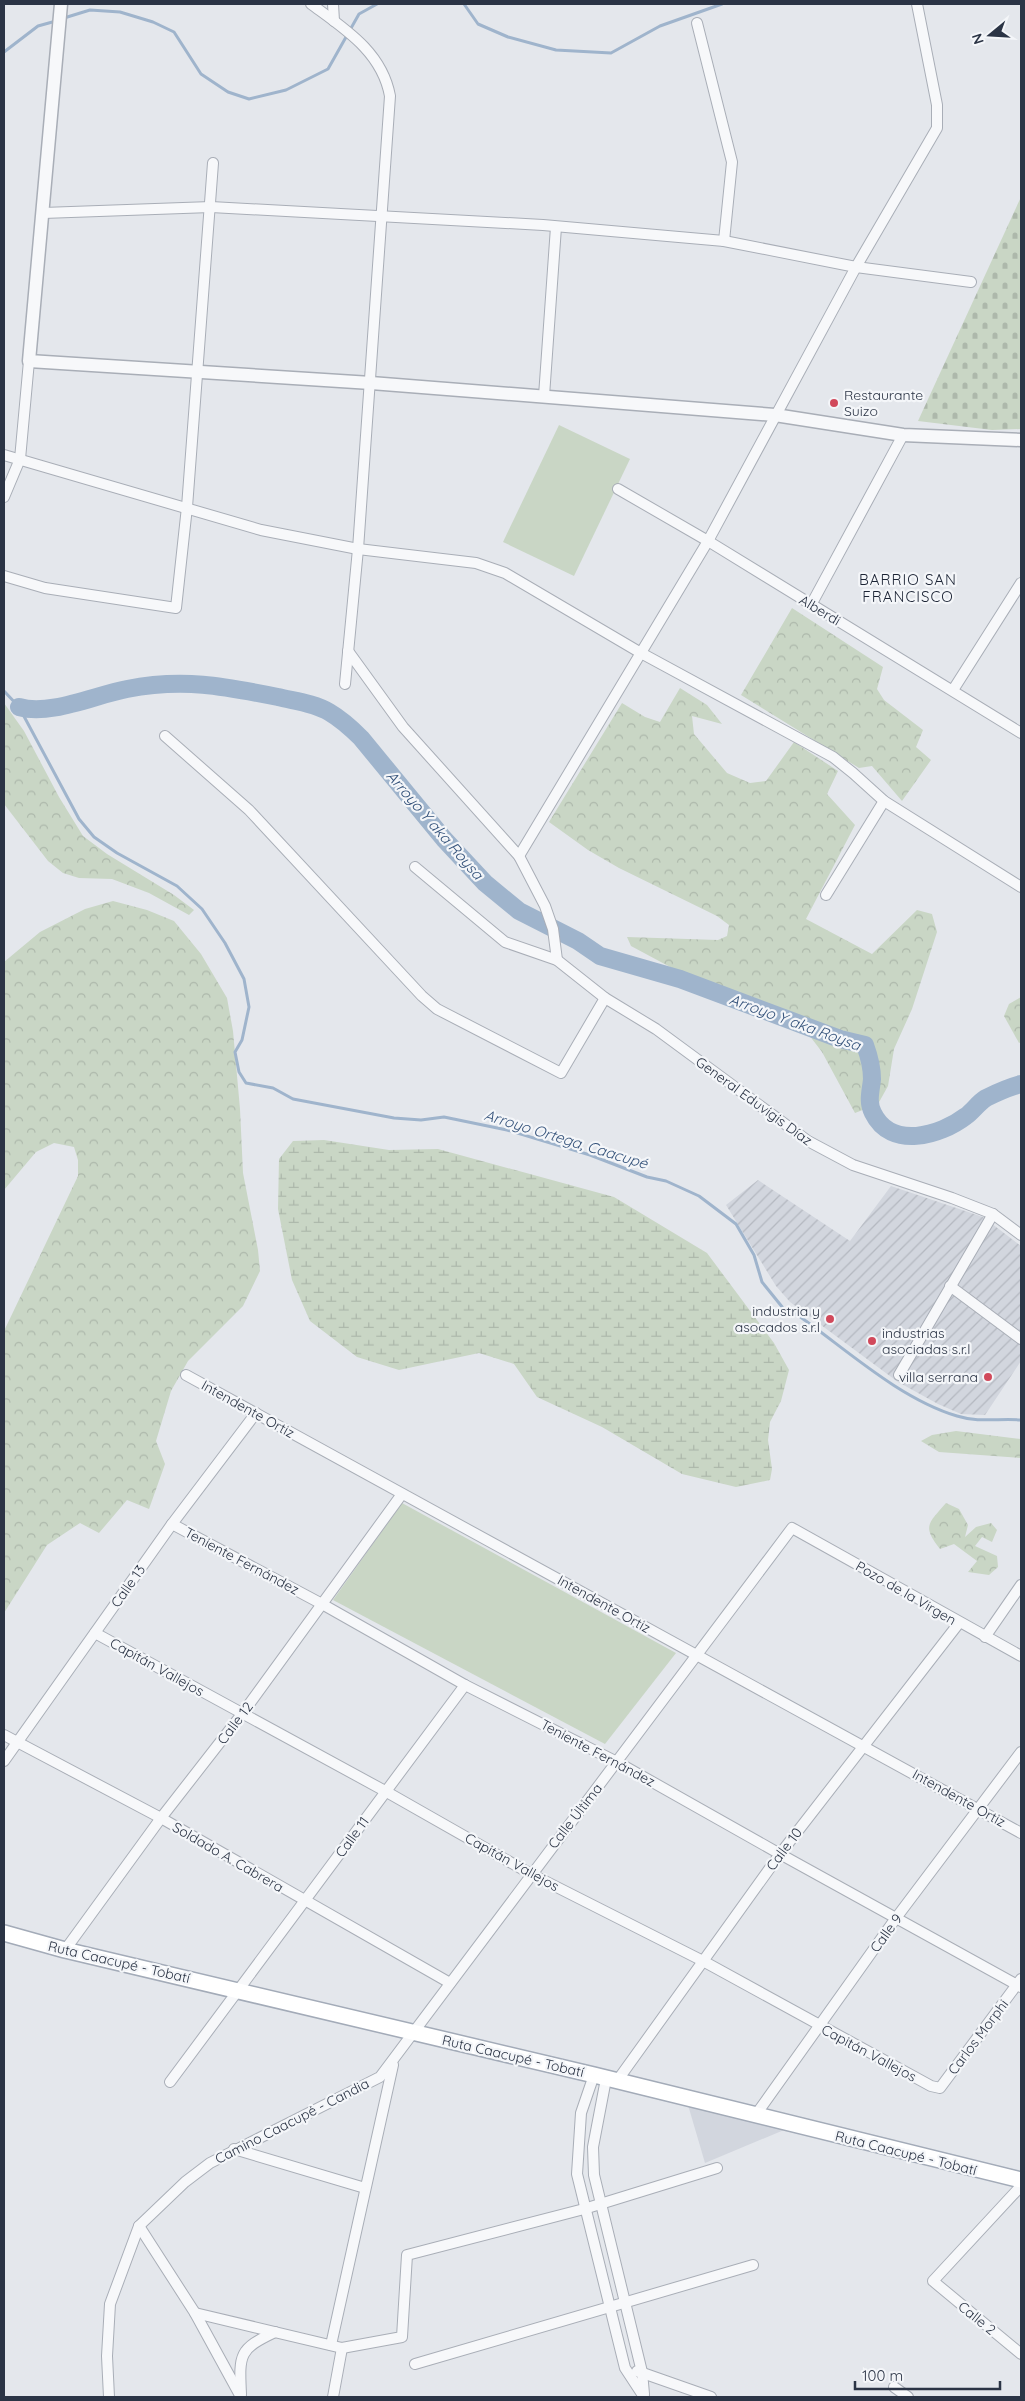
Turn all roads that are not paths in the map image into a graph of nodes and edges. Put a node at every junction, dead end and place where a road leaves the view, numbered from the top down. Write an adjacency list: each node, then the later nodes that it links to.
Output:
1 (311, 4): 6 (street)
2 (333, 4): 6 (street)
3 (917, 4): 13 (street)
4 (61, 7): 9 (street)
5 (697, 23): 12 (street)
6 (338, 24): 10 (street)
7 (212, 162): 8 (street)
8 (211, 207): 9 (street); 10 (street); 16 (street)
9 (43, 213): 15 (street)
10 (383, 215): 11 (street); 17 (street)
11 (556, 226): 12 (street); 18 (street)
12 (724, 241): 13 (street)
13 (856, 267): 14 (street); 19 (street)
14 (971, 282)
15 (29, 361): 16 (street); 23 (street)
16 (198, 372): 17 (street); 26 (street)
17 (371, 383): 18 (street); 28 (street)
18 (544, 396): 19 (street)
19 (775, 415): 20 (street); 27 (street)
20 (903, 435): 21 (street); 31 (street)
21 (1021, 440)
22 (4, 455): 23 (street)
23 (20, 459): 25 (street); 26 (street)
24 (618, 489): 27 (street, Alberdi)
25 (4, 497)
26 (187, 507): 28 (street); 29 (street)
27 (708, 541): 31 (street, Alberdi); 33 (street)
28 (358, 549): 32 (street); 33 (street)
29 (4, 576)
30 (1021, 584): 35 (street)
31 (811, 605): 35 (street, Alberdi)
32 (348, 651): 34 (street); 39 (street)
33 (641, 652): 38 (street); 39 (street)
34 (345, 684)
35 (954, 690): 36 (street, Alberdi)
36 (1021, 733)
37 (166, 736): 44 (street)
38 (884, 801): 41 (street); 42 (street)
39 (519, 856): 43 (street)
40 (416, 867): 43 (street, General Eduvigis Díaz)
41 (1021, 887)
42 (826, 894)
43 (557, 960): 44 (street, General Eduvigis Díaz)
44 (605, 998): 45 (street, General Eduvigis Díaz)
45 (993, 1214): 46 (street, General Eduvigis Díaz); 47 (street)
46 (1021, 1235)
47 (950, 1286): 48 (street); 50 (street)
48 (1021, 1339)
49 (186, 1375): 51 (street, Intendente Ortiz)
50 (899, 1375)
51 (256, 1413): 52 (street, Intendente Ortiz); 53 (street, Calle 13)
52 (402, 1494): 56 (street, Calle 12); 60 (street, Intendente Ortiz)
53 (172, 1524): 56 (street, Teniente Fernández); 58 (street, Calle 13)
54 (792, 1528): 57 (street, Pozo de la Virgen); 60 (street, Calle Última)
55 (1021, 1585): 59 (street)
56 (322, 1604): 62 (street, Teniente Fernández); 63 (street, Calle 12)
57 (958, 1623): 59 (street, Pozo de la Virgen); 66 (street, Calle 10)
58 (95, 1633): 63 (street, Capitán Vallejos); 65 (street, Calle 13)
59 (985, 1637): 61 (street, Pozo de la Virgen)
60 (698, 1654): 66 (street, Intendente Ortiz); 69 (street, Calle Última)
61 (1021, 1656)
62 (465, 1684): 69 (street, Teniente Fernández); 70 (street, Calle 11)
63 (242, 1714): 70 (street, Capitán Vallejos); 72 (street, Calle 12)
64 (4, 1735): 65 (street, Soldado A. Cabrera)
65 (17, 1742): 68 (street, Calle 13); 72 (street, Soldado A. Cabrera)
66 (863, 1746): 71 (street, Intendente Ortiz); 74 (street, Calle 10)
67 (1021, 1752): 71 (street, Calle 9)
68 (4, 1760)
69 (617, 1762): 74 (street, Teniente Fernández); 75 (street, Calle Última)
70 (385, 1791): 75 (street, Capitán Vallejos); 76 (street, Calle 11)
71 (978, 1809): 73 (street, Intendente Ortiz); 77 (street, Calle 9)
72 (161, 1818): 76 (street, Soldado A. Cabrera); 79 (street, Calle 12)
73 (1021, 1833)
74 (780, 1854): 77 (street, Teniente Fernández); 80 (street, Calle 10)
75 (531, 1874): 80 (street, Capitán Vallejos); 81 (street, Calle Última)
76 (306, 1901): 81 (street, Soldado A. Cabrera); 83 (street, Calle 11)
77 (896, 1918): 82 (street, Teniente Fernández); 84 (street, Calle 9)
78 (4, 1933): 79 (main road, Ruta Caacupé - Tobatí)
79 (65, 1950): 83 (main road, Ruta Caacupé - Tobatí)
80 (703, 1961): 84 (street, Capitán Vallejos); 87 (street, Calle 10)
81 (450, 1983): 85 (street, Calle Última)
82 (1020, 1984): 89 (street, Carlos Morphi)
83 (240, 1990): 85 (main road, Ruta Caacupé - Tobatí); 88 (street, Calle 11)
84 (819, 2026): 89 (street, Capitán Vallejos); 90 (street, Calle 9)
85 (413, 2033): 86 (street, Camino Caacupé - Candia); 87 (main road, Ruta Caacupé - Tobatí)
86 (394, 2059): 91 (street, Camino Caacupé - Candia); 95 (street)
87 (606, 2078): 90 (main road, Ruta Caacupé - Tobatí); 96 (street); 97 (street)
88 (170, 2082)
89 (931, 2086)
90 (756, 2116): 93 (main road, Ruta Caacupé - Tobatí)
91 (234, 2150): 95 (street); 98 (street, Camino Caacupé - Candia)
92 (717, 2168): 96 (street)
93 (1021, 2180)
94 (1021, 2186): 106 (street, Calle 2)
95 (365, 2188): 104 (street)
96 (600, 2205): 97 (street); 100 (street)
97 (584, 2209): 101 (street); 105 (street)
98 (139, 2226): 102 (street); 111 (street, Camino Caacupé - Candia)
99 (752, 2265): 100 (street)
100 (624, 2303): 101 (street); 109 (street)
101 (609, 2307): 107 (street); 108 (street)
102 (194, 2314): 103 (street); 112 (street)
103 (275, 2332): 104 (street); 112 (street)
104 (330, 2345): 105 (street)
105 (342, 2348): 113 (street)
106 (1021, 2354)
107 (415, 2364)
108 (626, 2368): 109 (street); 114 (street)
109 (642, 2372): 114 (street); 115 (street)
110 (894, 2387): 116 (street)
111 (109, 2397)
112 (241, 2397)
113 (333, 2397)
114 (645, 2397)
115 (711, 2397)
116 (908, 2397)

